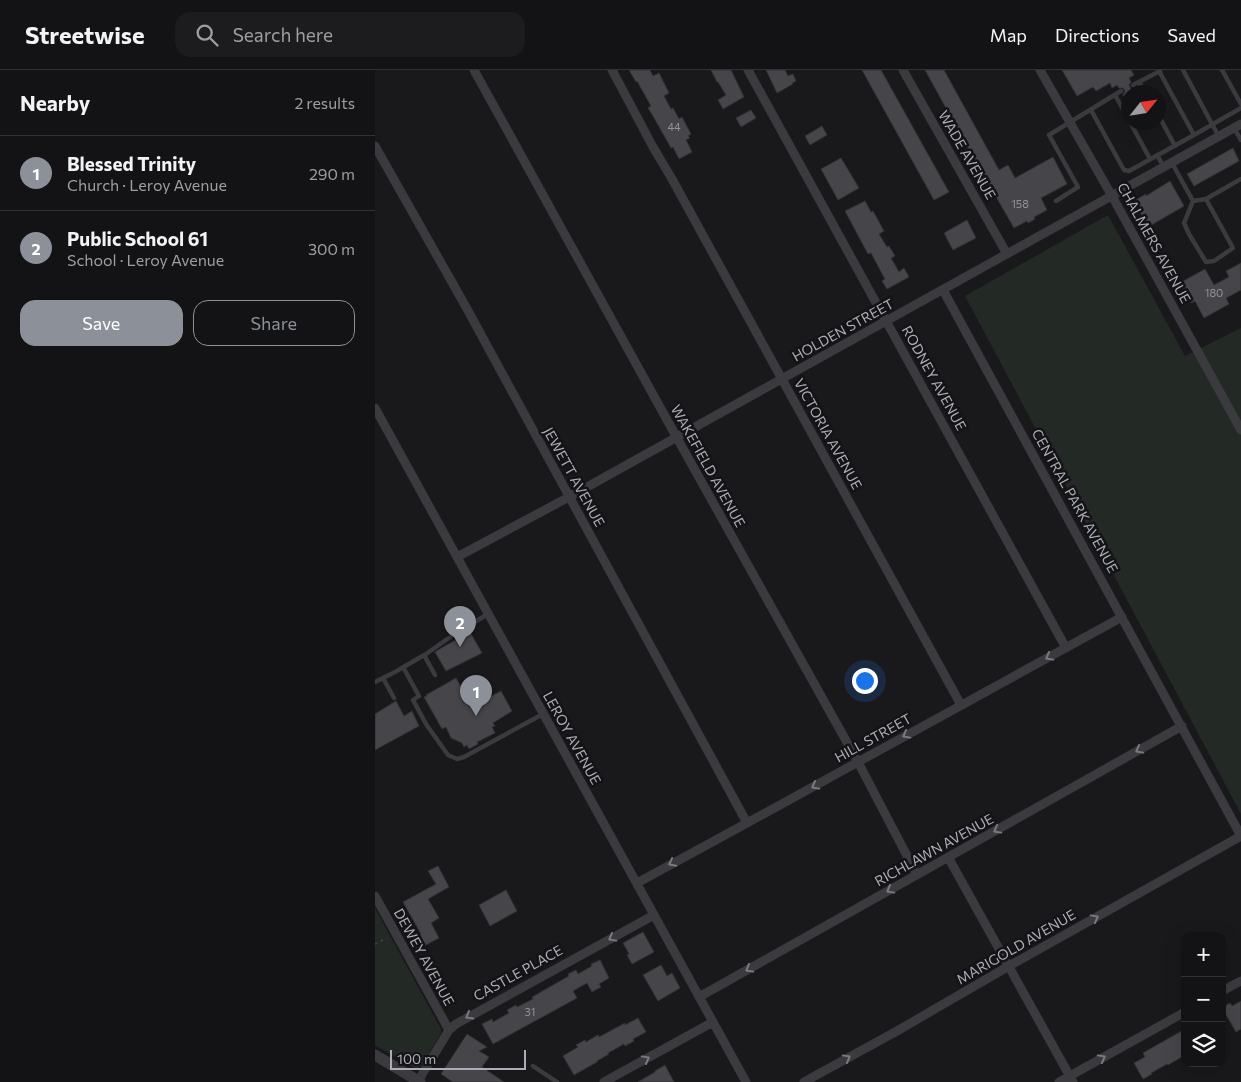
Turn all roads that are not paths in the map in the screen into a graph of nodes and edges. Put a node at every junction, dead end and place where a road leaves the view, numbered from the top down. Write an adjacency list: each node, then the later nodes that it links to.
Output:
1 (474, 70): 42 (street, WAKEFIELD AVENUE)
2 (612, 70): 39 (street, VICTORIA AVENUE)
3 (748, 70): 38 (street, RODNEY AVENUE)
4 (903, 70): 36 (street, WADE AVENUE)
5 (1040, 70): 18 (street, CHALMERS AVENUE)
6 (1183, 70): 19 (lane)
7 (1222, 70): 14 (lane)
8 (1160, 71): 9 (lane); 23 (lane)
9 (1139, 82): 10 (lane); 11 (lane)
10 (1133, 85)
11 (1141, 85)
12 (1121, 91): 13 (lane)
13 (1115, 95): 15 (lane); 17 (lane)
14 (1241, 104)
15 (1121, 106)
16 (1241, 108): 19 (lane)
17 (1091, 110): 18 (lane); 29 (lane)
18 (1070, 122): 32 (street, CHALMERS AVENUE); 34 (lane)
19 (1212, 124): 23 (lane); 24 (lane)
20 (1238, 126): 24 (street, HOLDEN STREET); 25 (lane)
21 (1166, 129): 27 (lane)
22 (1134, 130): 29 (lane)
23 (1194, 135): 27 (lane)
24 (1219, 136): 30 (street, HOLDEN STREET)
25 (1241, 140)
26 (375, 146): 43 (street, JEWETT AVENUE)
27 (1175, 146): 28 (lane)
28 (1157, 155): 29 (lane); 30 (lane)
29 (1150, 160)
30 (1168, 165): 32 (street, HOLDEN STREET); 35 (lane)
31 (1241, 179): 33 (lane)
32 (1113, 196): 36 (street, HOLDEN STREET); 41 (street, CHALMERS AVENUE)
33 (1206, 199): 35 (lane); 35 (lane)
34 (1056, 201)
35 (1193, 201)
36 (1007, 254): 37 (street, HOLDEN STREET)
37 (943, 290): 38 (street, HOLDEN STREET); 46 (street, CENTRAL PARK AVENUE)
38 (887, 321): 39 (street, HOLDEN STREET); 47 (street, RODNEY AVENUE)
39 (782, 379): 42 (street, HOLDEN STREET); 54 (street, VICTORIA AVENUE)
40 (375, 408): 44 (street, LEROY AVENUE)
41 (1241, 430)
42 (677, 438): 43 (street, HOLDEN STREET); 57 (street, WAKEFIELD AVENUE)
43 (569, 497): 44 (street, HOLDEN STREET); 58 (street, JEWETT AVENUE)
44 (457, 558): 45 (street, LEROY AVENUE)
45 (488, 614): 48 (lane); 55 (street, LEROY AVENUE)
46 (1122, 617): 47 (street, HILL STREET); 56 (street, CENTRAL PARK AVENUE)
47 (1066, 648): 54 (street, HILL STREET, one-way to 54)
48 (425, 655): 49 (lane); 50 (lane)
49 (403, 667): 51 (lane); 55 (lane)
50 (435, 675)
51 (383, 678): 52 (lane); 53 (lane)
52 (375, 682)
53 (394, 698)
54 (961, 705): 57 (street, HILL STREET, one-way to 57)
55 (543, 714): 62 (street, LEROY AVENUE)
56 (1182, 726): 59 (street, CENTRAL PARK AVENUE); 60 (street, RICHLAWN AVENUE, one-way to 60)
57 (858, 762): 58 (street, HILL STREET, one-way to 58); 61 (street, WAKEFIELD AVENUE)
58 (747, 823): 62 (street, HILL STREET, one-way to 62)
59 (1241, 836): 65 (street, MARIGOLD AVENUE, one-way to 59)
60 (948, 857): 61 (street, RICHLAWN AVENUE); 65 (street)
61 (917, 875): 68 (street, RICHLAWN AVENUE, one-way to 68)
62 (637, 883): 64 (street, LEROY AVENUE)
63 (375, 896): 71 (street, DEWEY AVENUE)
64 (654, 915): 68 (street, LEROY AVENUE); 71 (street, CASTLE PLACE, one-way to 71)
65 (1009, 966): 74 (street); 79 (street, MARIGOLD AVENUE, one-way to 65)
66 (1241, 981): 67 (street)
67 (1226, 989)
68 (699, 997): 70 (street, LEROY AVENUE)
69 (1181, 1014): 74 (street, one-way to 69)
70 (713, 1022): 77 (street, one-way to 70); 78 (street, LEROY AVENUE)
71 (449, 1030): 75 (street, CASTLE PLACE)
72 (375, 1055): 75 (street)
73 (533, 1066): 76 (lane)
74 (1071, 1079): 80 (street)
75 (419, 1081)
76 (557, 1082)
77 (604, 1082)
78 (746, 1082)
79 (804, 1082)
80 (1059, 1082)

